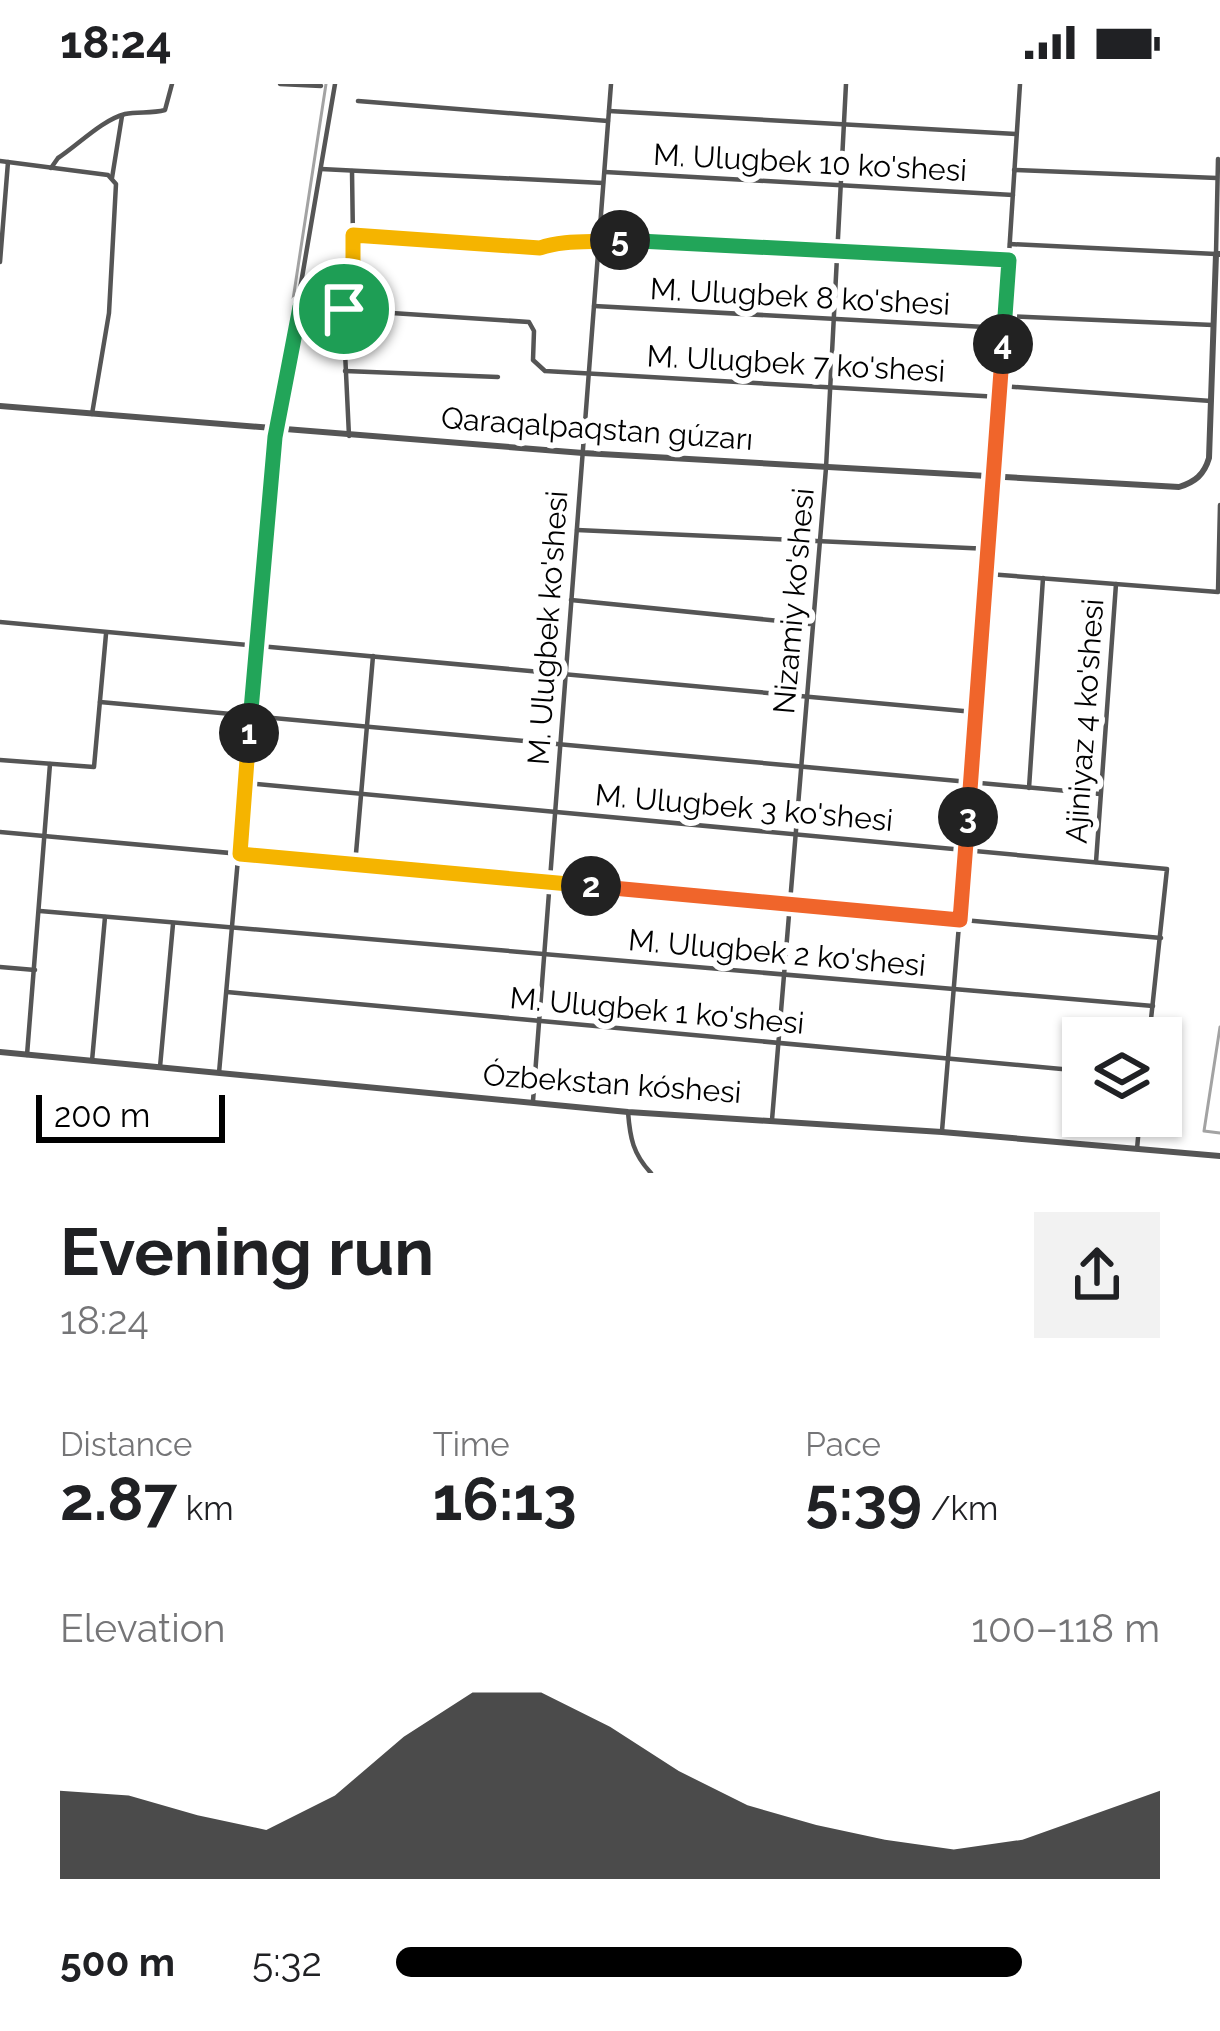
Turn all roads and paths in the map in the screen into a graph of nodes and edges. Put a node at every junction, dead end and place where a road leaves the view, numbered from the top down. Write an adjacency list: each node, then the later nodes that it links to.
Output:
1 (172, 84): 10 (street)
2 (280, 84): 7 (street)
3 (335, 84): 17 (street)
4 (610, 84): 9 (street, M. Ulugbek ko'shesi)
5 (846, 84): 12 (street, Nizamiy ko'shesi)
6 (1020, 84): 13 (street)
7 (321, 86)
8 (358, 101): 11 (street)
9 (608, 111): 11 (street, M. Ulugbek ko'shesi); 12 (street)
10 (122, 116): 16 (street); 21 (street)
11 (608, 121): 20 (street, M. Ulugbek ko'shesi)
12 (844, 125): 13 (street); 24 (street, Nizamiy ko'shesi)
13 (1017, 134): 19 (street)
14 (1217, 159): 22 (street)
15 (4, 162): 16 (street); 32 (street)
16 (51, 168): 21 (street)
17 (320, 169): 18 (street); 34 (street)
18 (352, 170): 23 (street); 26 (street)
19 (1014, 170): 22 (street); 25 (street)
20 (604, 172): 23 (street, M. Ulugbek ko'shesi); 24 (street, M. Ulugbek 10 ko'shesi)
21 (112, 178): 49 (street)
22 (1217, 178): 30 (street)
23 (603, 183): 27 (street, M. Ulugbek ko'shesi)
24 (840, 187): 25 (street, M. Ulugbek 10 ko'shesi); 29 (street, Nizamiy ko'shesi)
25 (1013, 195): 28 (street)
26 (353, 235): 27 (street); 36 (street)
27 (598, 244): 29 (street); 33 (street, M. Ulugbek ko'shesi)
28 (1010, 244): 30 (street); 31 (street)
29 (836, 250): 31 (street); 38 (street, Nizamiy ko'shesi)
30 (1218, 254): 39 (street)
31 (1009, 260): 37 (street)
32 (0, 262)
33 (594, 306): 38 (street, M. Ulugbek 8 ko'shesi); 42 (street, M. Ulugbek ko'shesi)
34 (300, 307): 35 (street); 50 (street)
35 (344, 309): 36 (street); 41 (street)
36 (353, 310): 42 (street, M. Ulugbek 7 ko'shesi)
37 (1005, 316): 39 (street); 40 (street)
38 (831, 321): 40 (street, M. Ulugbek 8 ko'shesi); 44 (street, Nizamiy ko'shesi)
39 (1214, 325): 47 (street)
40 (1004, 328): 45 (street)
41 (345, 371): 43 (street); 51 (street)
42 (589, 374): 44 (street, M. Ulugbek 7 ko'shesi); 52 (street, M. Ulugbek ko'shesi)
43 (498, 377)
44 (828, 386): 46 (street, M. Ulugbek 7 ko'shesi); 53 (street, Nizamiy ko'shesi)
45 (1001, 386): 46 (street); 47 (street)
46 (1000, 397): 54 (street)
47 (1211, 400): 54 (street, Qaraqalpaqstan gúzarı)
48 (0, 406): 49 (street, Qaraqalpaqstan gúzarı)
49 (92, 414): 50 (street, Qaraqalpaqstan gúzarı)
50 (276, 430): 51 (street, Qaraqalpaqstan gúzarı); 67 (street)
51 (349, 436): 52 (street, Qaraqalpaqstan gúzarı)
52 (583, 453): 53 (street, Qaraqalpaqstan gúzarı); 56 (street, M. Ulugbek ko'shesi)
53 (826, 468): 54 (street, Qaraqalpaqstan gúzarı); 57 (street, Nizamiy ko'shesi)
54 (994, 477): 58 (street)
55 (1220, 505): 62 (street)
56 (577, 530): 57 (street); 63 (street, M. Ulugbek ko'shesi)
57 (820, 541): 58 (street); 65 (street, Nizamiy ko'shesi)
58 (990, 549): 59 (street)
59 (988, 574): 60 (street); 72 (street)
60 (1043, 578): 61 (street); 81 (street)
61 (1116, 584): 62 (street); 83 (street, Ajiniyaz 4 ko'shesi)
62 (1218, 592)
63 (571, 600): 65 (street); 69 (street, M. Ulugbek ko'shesi)
64 (0, 622): 66 (street)
65 (813, 625): 70 (street, Nizamiy ko'shesi)
66 (106, 632): 67 (street); 71 (street)
67 (256, 646): 68 (street); 73 (street)
68 (373, 656): 69 (street); 74 (street)
69 (566, 674): 70 (street); 75 (street, M. Ulugbek ko'shesi)
70 (807, 696): 72 (street); 78 (street, Nizamiy ko'shesi)
71 (100, 702): 73 (street); 77 (street)
72 (977, 712): 80 (street)
73 (251, 716): 74 (street); 79 (street)
74 (367, 727): 75 (street); 82 (street)
75 (560, 745): 78 (street); 84 (street, M. Ulugbek ko'shesi)
76 (0, 760): 77 (street)
77 (50, 764): 87 (street)
78 (801, 767): 80 (street); 86 (street, Nizamiy ko'shesi)
79 (246, 783): 82 (street, M. Ulugbek 3 ko'shesi); 89 (street)
80 (971, 783): 81 (street); 88 (street)
81 (1029, 788): 83 (street)
82 (361, 794): 84 (street, M. Ulugbek 3 ko'shesi); 91 (street)
83 (1100, 794): 90 (street, Ajiniyaz 4 ko'shesi)
84 (555, 812): 86 (street, M. Ulugbek 3 ko'shesi); 92 (street, M. Ulugbek ko'shesi)
85 (0, 832): 87 (street)
86 (796, 834): 88 (street, M. Ulugbek 3 ko'shesi); 93 (street, Nizamiy ko'shesi)
87 (45, 836): 89 (street); 94 (street)
88 (965, 850): 90 (street, M. Ulugbek 3 ko'shesi); 96 (street)
89 (240, 854): 91 (street); 98 (street)
90 (1096, 862): 99 (street, M. Ulugbek 3 ko'shesi)
91 (355, 865): 92 (street)
92 (550, 883): 93 (street); 100 (street, M. Ulugbek ko'shesi)
93 (790, 904): 96 (street); 103 (street, Nizamiy ko'shesi)
94 (40, 911): 95 (street, M. Ulugbek 2 ko'shesi); 102 (street)
95 (105, 917): 97 (street, M. Ulugbek 2 ko'shesi); 113 (street)
96 (960, 920): 99 (street); 104 (street)
97 (173, 923): 98 (street, M. Ulugbek 2 ko'shesi); 114 (street)
98 (233, 928): 100 (street, M. Ulugbek 2 ko'shesi); 105 (street)
99 (1161, 938): 106 (street)
100 (544, 955): 103 (street, M. Ulugbek 2 ko'shesi); 108 (street, M. Ulugbek ko'shesi)
101 (0, 968): 102 (street)
102 (34, 970): 111 (street)
103 (784, 975): 104 (street, M. Ulugbek 2 ko'shesi); 109 (street, Nizamiy ko'shesi)
104 (954, 989): 106 (street, M. Ulugbek 2 ko'shesi); 112 (street)
105 (226, 992): 108 (street, M. Ulugbek 1 ko'shesi); 116 (street)
106 (1153, 1006): 107 (street)
107 (1152, 1017)
108 (539, 1021): 109 (street, M. Ulugbek 1 ko'shesi); 117 (street, M. Ulugbek ko'shesi)
109 (778, 1043): 112 (street, M. Ulugbek 1 ko'shesi); 119 (street, Nizamiy ko'shesi)
110 (0, 1052): 111 (street, Ózbekstan kóshesi)
111 (27, 1054): 113 (street, Ózbekstan kóshesi)
112 (948, 1059): 115 (street, M. Ulugbek 1 ko'shesi); 120 (street)
113 (92, 1061): 114 (street, Ózbekstan kóshesi)
114 (160, 1067): 116 (street, Ózbekstan kóshesi)
115 (1062, 1069)
116 (219, 1073): 117 (street, Ózbekstan kóshesi)
117 (533, 1103): 118 (street, Ózbekstan kóshesi)
118 (628, 1112): 119 (street, Ózbekstan kóshesi); 124 (street)
119 (772, 1120): 120 (street, Ózbekstan kóshesi)
120 (942, 1132): 122 (street, Ózbekstan kóshesi)
121 (1137, 1137): 122 (street)
122 (1136, 1149): 123 (street, Ózbekstan kóshesi)
123 (1220, 1156)
124 (652, 1173)

